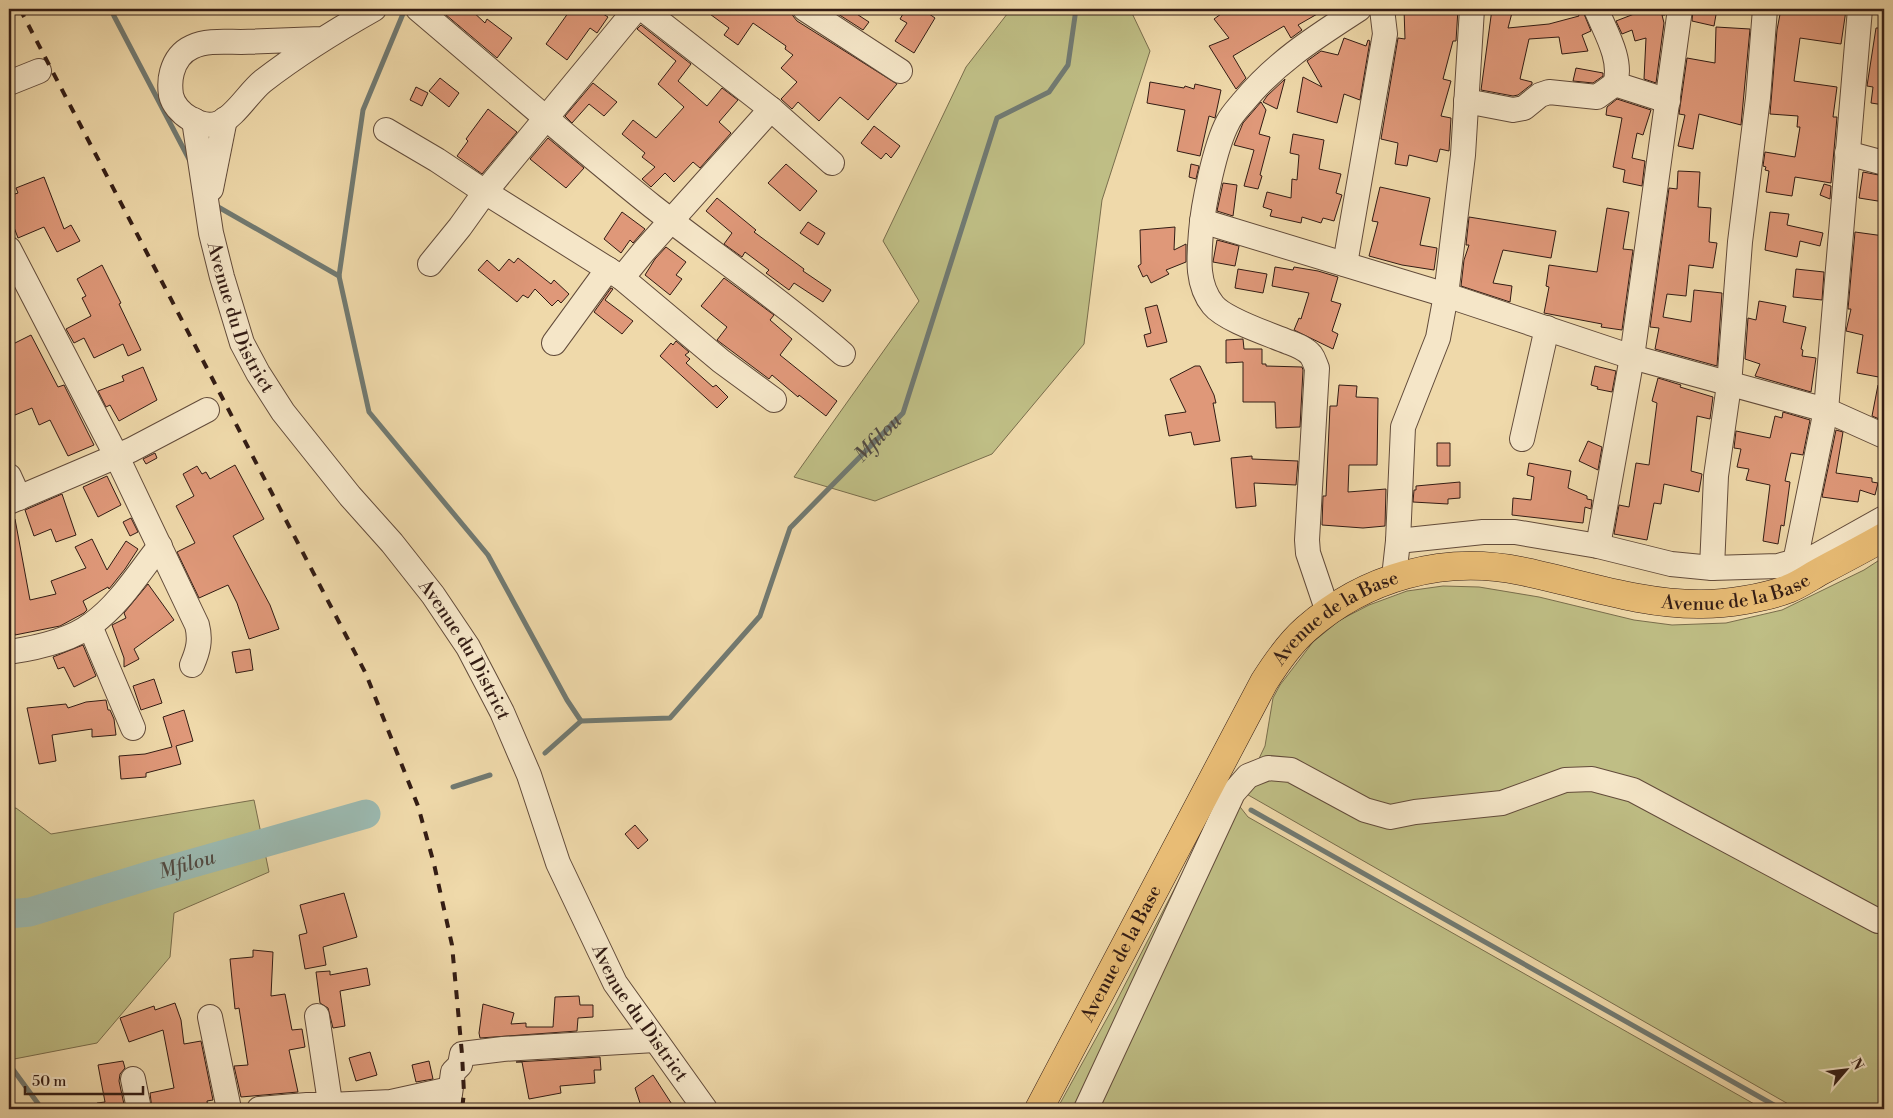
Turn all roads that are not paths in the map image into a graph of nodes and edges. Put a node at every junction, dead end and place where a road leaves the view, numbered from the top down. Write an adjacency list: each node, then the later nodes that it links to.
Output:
1 (374, 9): 13 (street)
2 (418, 9): 21 (street)
3 (636, 9): 21 (street)
4 (643, 9): 20 (street)
5 (806, 9): 15 (street)
6 (1359, 9): 31 (street)
7 (1382, 9): 34 (street)
8 (1472, 9): 18 (street)
9 (1596, 9): 17 (street)
10 (1680, 9): 19 (street)
11 (1765, 9): 41 (street)
12 (1860, 9): 25 (street)
13 (321, 39): 22 (street); 23 (street)
14 (38, 71): 16 (street)
15 (900, 71)
16 (9, 83)
17 (1615, 84): 18 (street); 19 (street)
18 (1466, 101): 36 (street)
19 (1668, 101): 40 (street)
20 (772, 109): 26 (street); 30 (street)
21 (546, 119): 28 (street); 30 (street)
22 (194, 120): 23 (street); 29 (street, Avenue du District)
23 (225, 120): 29 (street, Avenue du District)
24 (386, 130): 28 (street)
25 (1847, 154): 27 (street); 44 (street)
26 (832, 163)
27 (1884, 163)
28 (485, 192): 33 (street); 35 (street)
29 (208, 206): 65 (street, Avenue du District)
30 (672, 221): 35 (street); 39 (street)
31 (1202, 221): 34 (street); 57 (street)
32 (9, 249): 47 (street)
33 (430, 264)
34 (1345, 264): 36 (street)
35 (615, 274): 38 (street); 42 (street)
36 (1446, 295): 37 (street); 51 (street)
37 (1547, 328): 40 (street); 46 (street)
38 (554, 343)
39 (843, 354)
40 (1632, 357): 41 (street); 53 (street)
41 (1729, 384): 44 (street); 55 (street)
42 (774, 400)
43 (207, 410): 47 (street)
44 (1826, 410): 45 (street); 54 (street)
45 (1884, 436)
46 (1522, 439)
47 (117, 457): 49 (street); 52 (street)
48 (9, 476): 49 (street)
49 (14, 500)
50 (1884, 531): 54 (street); 56 (main road, Avenue de la Base)
51 (1398, 541): 53 (street); 56 (street)
52 (160, 546): 58 (street); 60 (street)
53 (1598, 546): 55 (street)
54 (1795, 562): 55 (street)
55 (1712, 568)
56 (1394, 577): 57 (main road, Avenue de la Base)
57 (1328, 612): 73 (main road, Avenue de la Base)
58 (90, 626): 59 (street); 61 (street)
59 (9, 652)
60 (192, 665)
61 (133, 728)
62 (1884, 921): 74 (street)
63 (318, 1016): 68 (street)
64 (210, 1017): 70 (street)
65 (655, 1040): 67 (street); 72 (street, Avenue du District)
66 (132, 1079): 69 (street)
67 (449, 1099): 68 (street)
68 (331, 1107): 71 (street)
69 (139, 1109)
70 (229, 1109)
71 (259, 1109)
72 (706, 1109)
73 (1039, 1109)
74 (1086, 1109)

